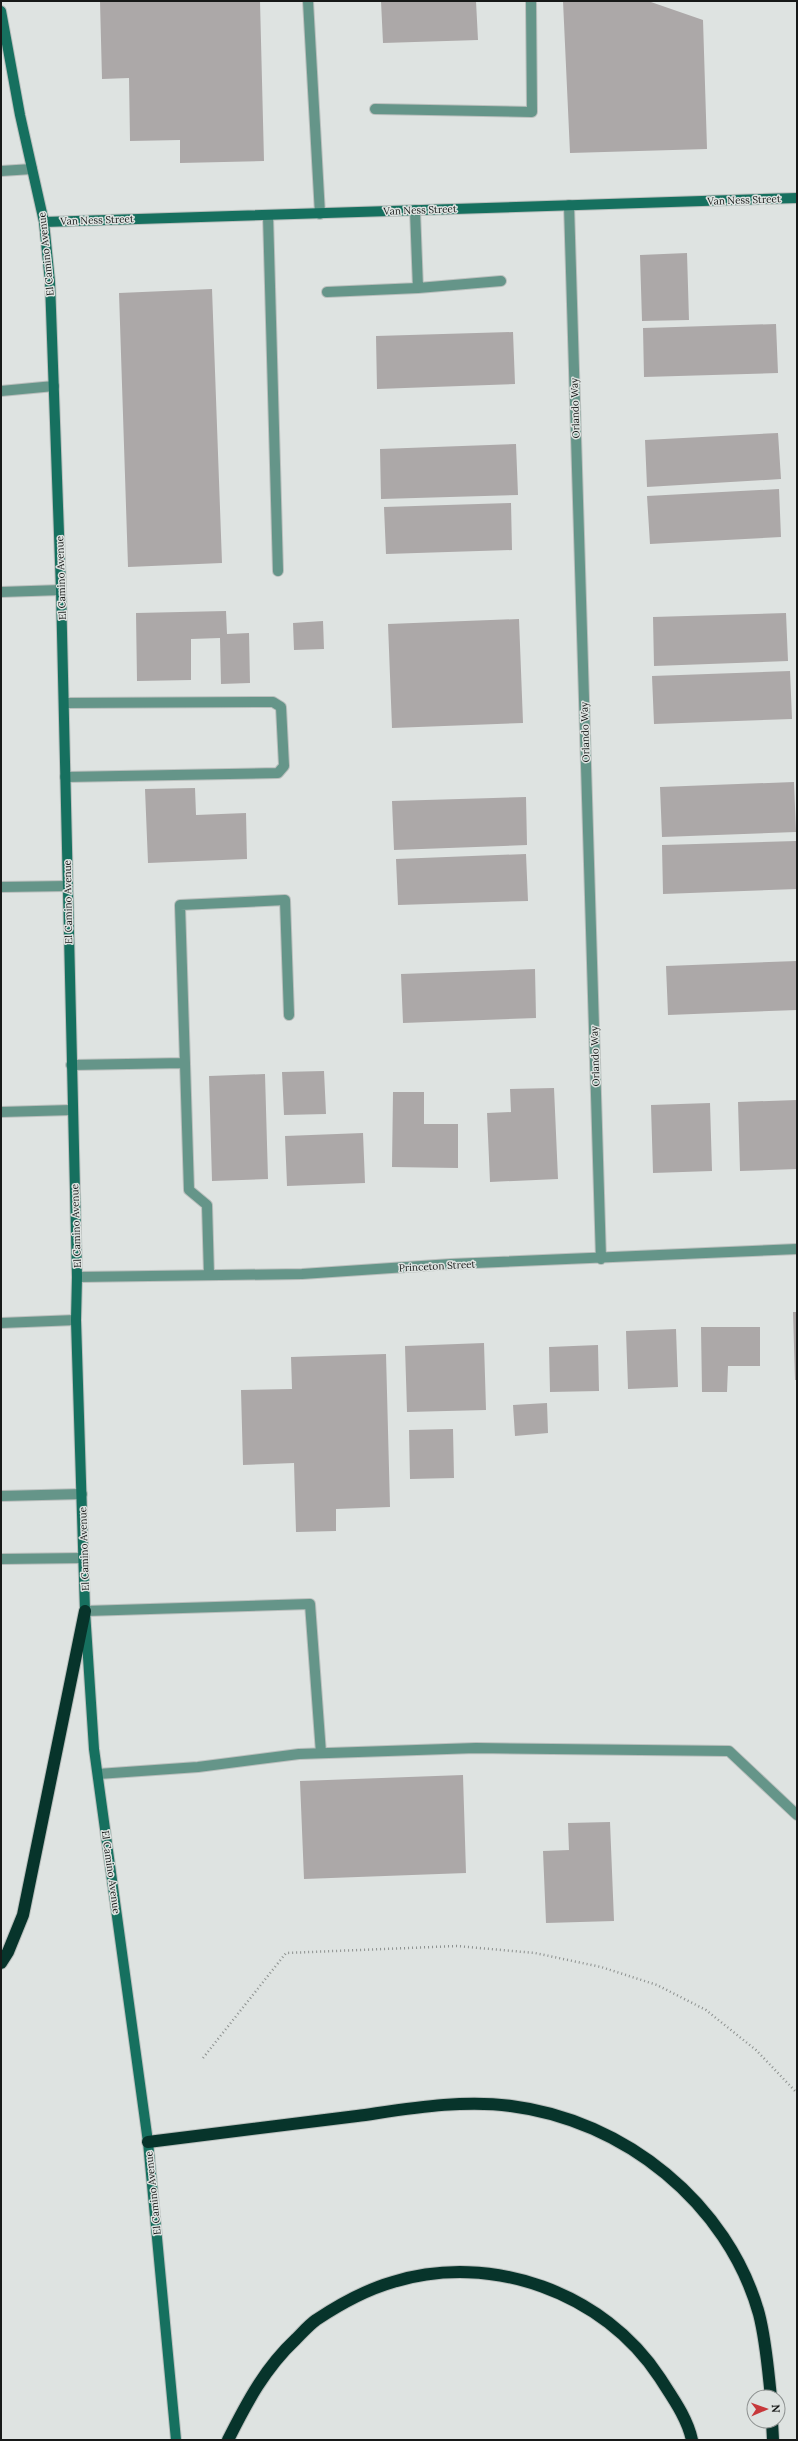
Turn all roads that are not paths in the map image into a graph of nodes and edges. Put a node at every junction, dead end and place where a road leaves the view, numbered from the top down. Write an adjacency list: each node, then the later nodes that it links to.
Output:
1 (308, 1): 10 (street)
2 (531, 1): 4 (street)
3 (1, 11): 5 (main road, El Camino Avenue)
4 (375, 109)
5 (32, 169): 6 (street); 12 (main road, El Camino Avenue)
6 (1, 171)
7 (797, 198): 8 (main road, Van Ness Street)
8 (569, 205): 9 (main road, Van Ness Street); 31 (street, Orlando Way)
9 (415, 210): 10 (main road, Van Ness Street); 14 (street)
10 (320, 214): 11 (main road, Van Ness Street)
11 (268, 215): 12 (main road, Van Ness Street); 18 (street)
12 (44, 222): 16 (main road, El Camino Avenue)
13 (501, 281): 14 (street)
14 (418, 288): 15 (street)
15 (327, 292)
16 (54, 386): 17 (street); 19 (main road, El Camino Avenue)
17 (1, 391)
18 (278, 570)
19 (61, 590): 20 (street); 21 (main road, El Camino Avenue)
20 (1, 592)
21 (64, 703): 22 (main road, El Camino Avenue); 22 (street)
22 (65, 777): 23 (main road, El Camino Avenue)
23 (68, 886): 24 (street); 27 (main road, El Camino Avenue)
24 (1, 887)
25 (289, 1014): 26 (street)
26 (184, 1062): 27 (street); 32 (street)
27 (71, 1065): 28 (main road, El Camino Avenue)
28 (72, 1110): 29 (street); 33 (main road, El Camino Avenue)
29 (1, 1112)
30 (797, 1249): 31 (street, Princeton Street)
31 (601, 1259): 32 (street, Princeton Street)
32 (209, 1275): 33 (street, Princeton Street)
33 (77, 1277): 34 (main road, El Camino Avenue)
34 (76, 1320): 35 (street); 36 (main road, El Camino Avenue)
35 (1, 1323)
36 (82, 1494): 37 (street); 38 (main road, El Camino Avenue)
37 (1, 1496)
38 (84, 1558): 39 (street); 40 (main road, El Camino Avenue)
39 (1, 1559)
40 (85, 1611): 41 (street); 42 (main road, El Camino Avenue); 44 (highway)
41 (321, 1753): 42 (street); 43 (street)
42 (98, 1774): 45 (main road, El Camino Avenue)
43 (797, 1815)
44 (1, 1963)
45 (148, 2142): 46 (highway); 48 (main road, El Camino Avenue)
46 (770, 2389)
47 (772, 2429): 51 (highway)
48 (176, 2440)
49 (228, 2440): 50 (highway)
50 (692, 2440)
51 (773, 2440)

